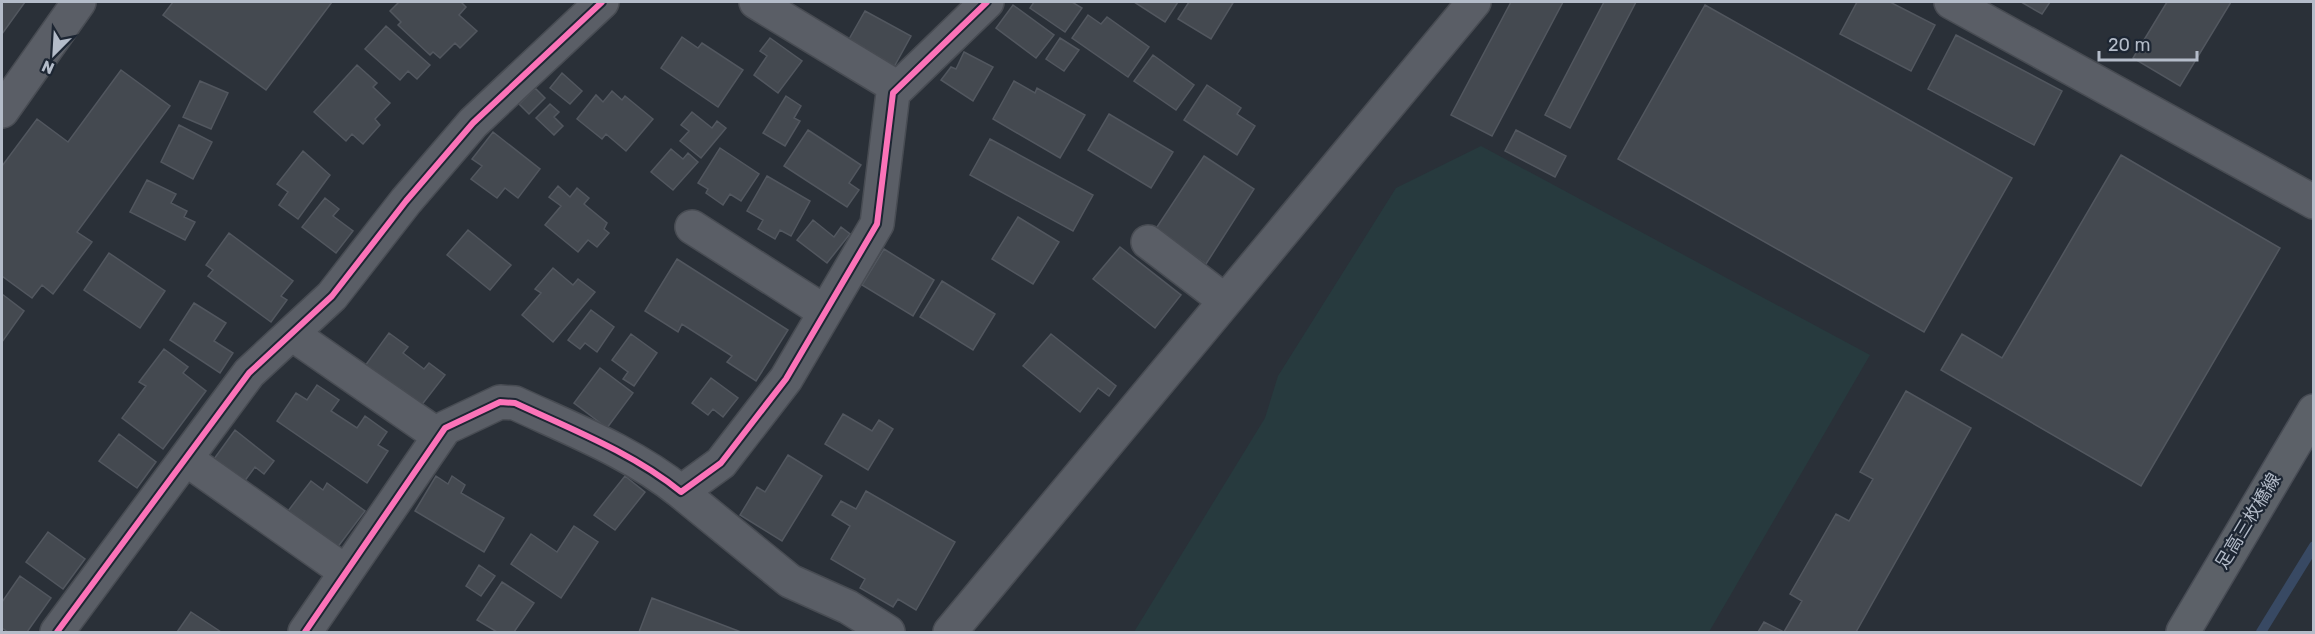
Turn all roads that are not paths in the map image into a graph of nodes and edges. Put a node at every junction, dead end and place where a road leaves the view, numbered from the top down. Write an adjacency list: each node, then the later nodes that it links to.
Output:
1 (79, 2): 8 (street)
2 (602, 2): 14 (street)
3 (756, 2): 7 (street)
4 (987, 2): 7 (street)
5 (1474, 2): 12 (street)
6 (1951, 2): 9 (street)
7 (898, 88): 13 (street)
8 (2, 111)
9 (2313, 202)
10 (692, 227): 13 (street)
11 (1148, 242): 12 (street)
12 (1224, 300): 23 (street)
13 (825, 312): 18 (street)
14 (291, 334): 16 (street); 17 (street)
15 (2313, 411): 24 (main road, 足高三枚橋線)
16 (439, 436): 18 (street); 19 (street)
17 (186, 459): 19 (street); 20 (street)
18 (681, 492): 22 (street)
19 (346, 572): 21 (street)
20 (57, 633)
21 (304, 633)
22 (888, 633)
23 (950, 633)
24 (2183, 633)

